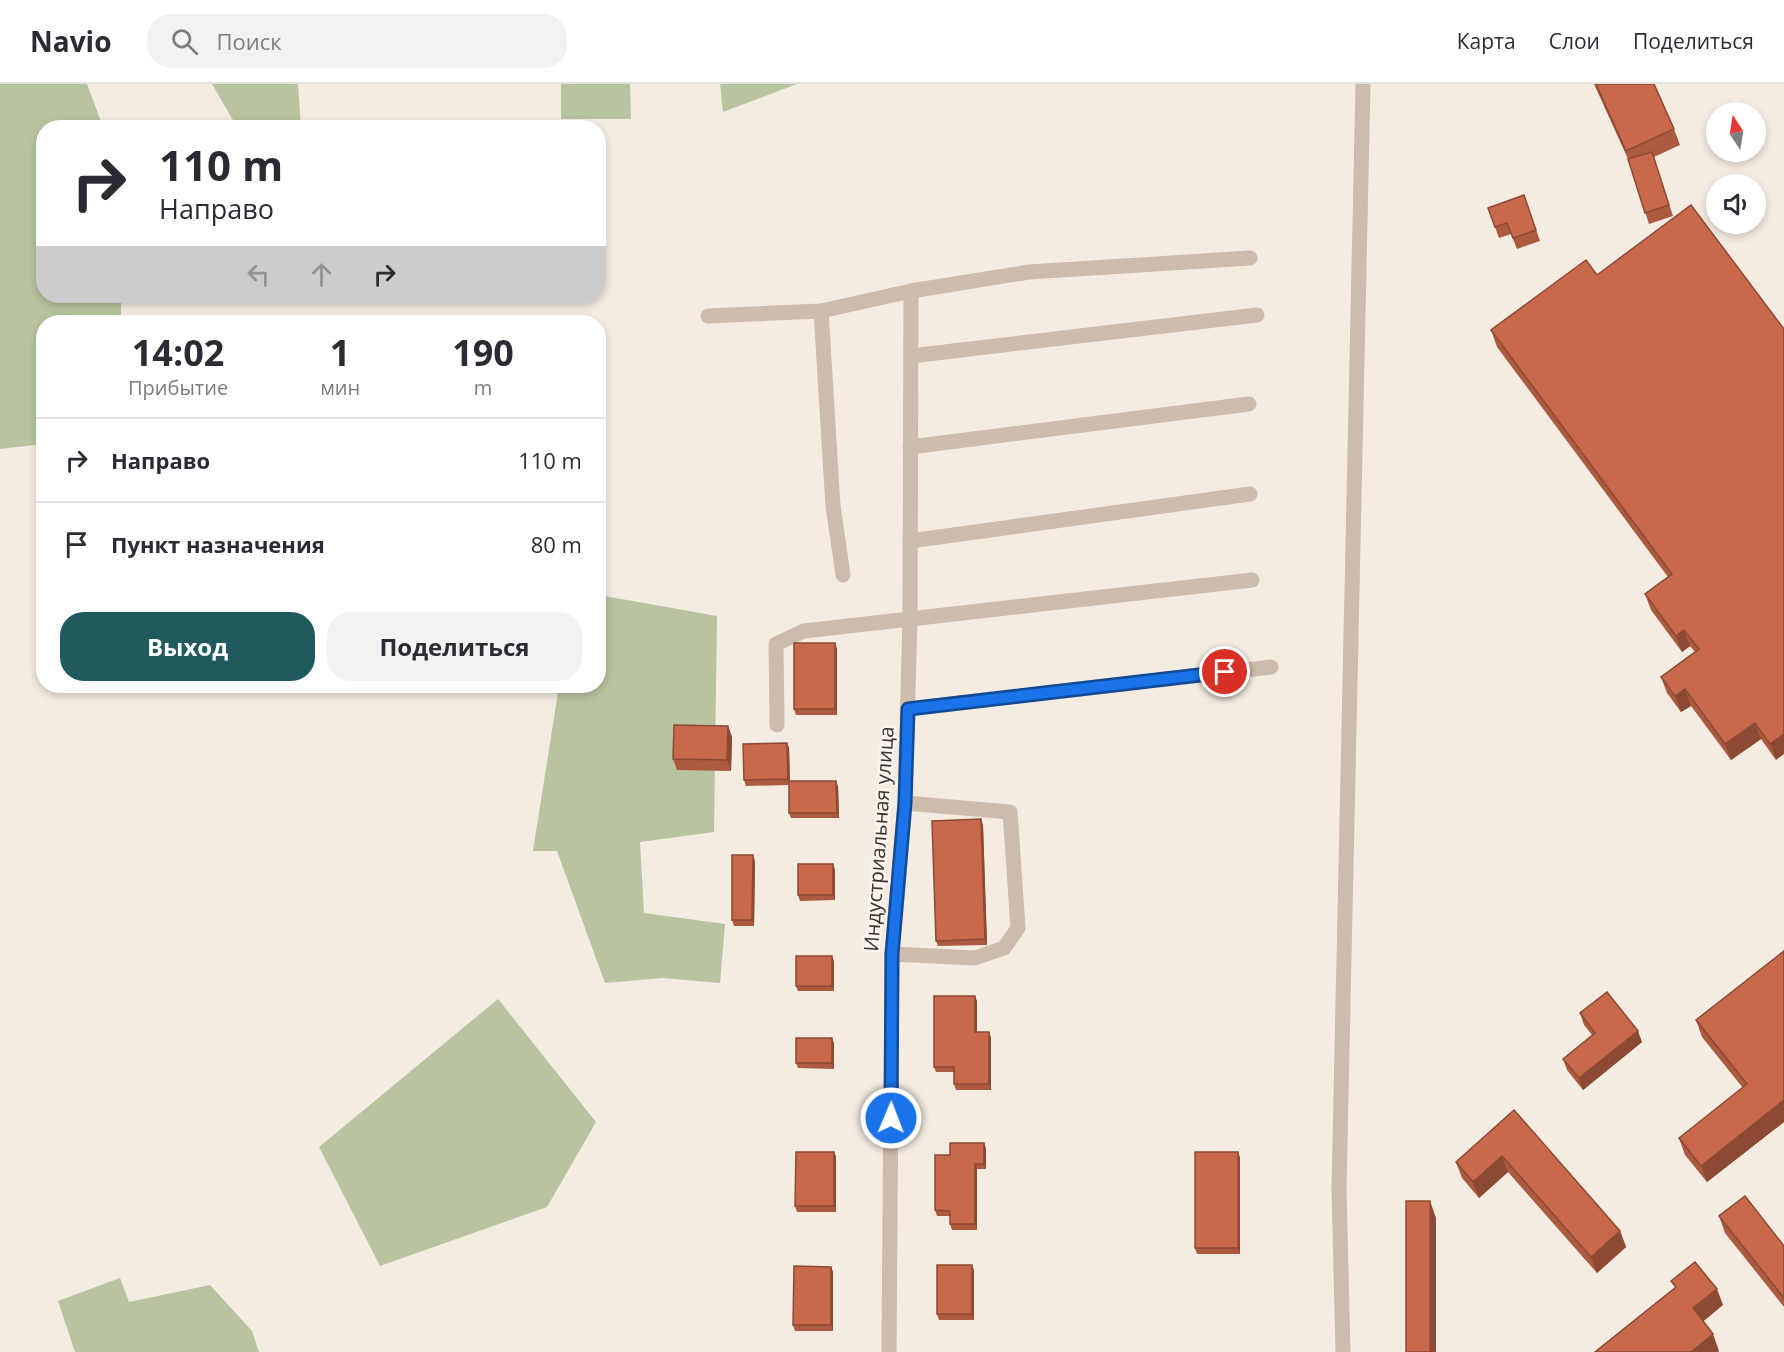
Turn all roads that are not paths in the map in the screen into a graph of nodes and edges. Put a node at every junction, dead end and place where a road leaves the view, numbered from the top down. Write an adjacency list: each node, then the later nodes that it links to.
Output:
1 (1363, 84): 21 (street)
2 (1250, 258): 3 (street)
3 (911, 291): 4 (street); 7 (street, Индустриальная улица)
4 (821, 310): 6 (street); 12 (street)
5 (1257, 315): 7 (street)
6 (708, 316)
7 (911, 356): 9 (street, Индустриальная улица)
8 (1249, 404): 9 (street)
9 (910, 447): 11 (street, Индустриальная улица)
10 (1250, 494): 11 (street)
11 (910, 541): 14 (street, Индустриальная улица)
12 (843, 574)
13 (1252, 579): 14 (street)
14 (910, 617): 16 (street, Индустриальная улица); 17 (street)
15 (1271, 667): 16 (street)
16 (908, 709): 18 (street, Индустриальная улица)
17 (777, 725)
18 (905, 803): 19 (street, Индустриальная улица); 19 (street)
19 (892, 954): 20 (street, Индустриальная улица)
20 (889, 1352)
21 (1343, 1352)

